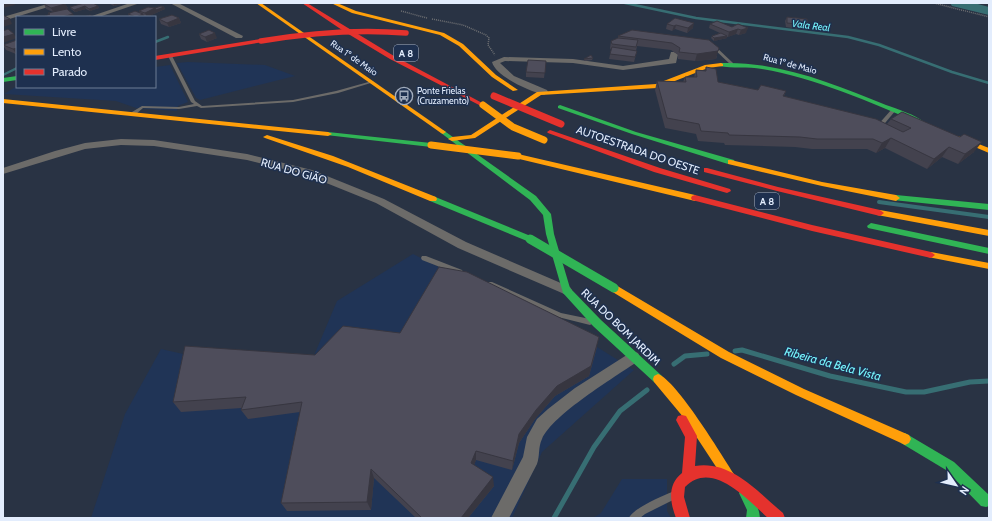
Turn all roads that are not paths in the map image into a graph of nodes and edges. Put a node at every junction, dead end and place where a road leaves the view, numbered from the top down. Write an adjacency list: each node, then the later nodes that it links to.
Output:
1 (57, 3): 9 (street)
2 (137, 3): 8 (street)
3 (173, 3): 10 (street)
4 (258, 3): 21 (main road, Rua 1º de Maio)
5 (304, 3): 44 (main road, AUTOESTRADA DO OESTE / A 8, bridge)
6 (322, 3): 12 (main road, A 8)
7 (333, 3): 22 (main road)
8 (95, 16)
9 (3, 19)
10 (239, 36)
11 (425, 39): 15 (main road, bridge)
12 (381, 40)
13 (712, 46): 18 (lane)
14 (674, 54): 24 (street)
15 (170, 56): 16 (main road); 26 (lane)
16 (156, 58)
17 (464, 62): 22 (main road)
18 (732, 64): 24 (main road, Rua 1º de Maio); 27 (main road, Rua 1º de Maio)
19 (16, 78): 20 (main road)
20 (3, 80)
21 (372, 82): 26 (lane); 33 (main road, Rua 1º de Maio)
22 (515, 90): 45 (main road)
23 (494, 92): 30 (main road, bridge)
24 (544, 92): 31 (main road, Rua 1º de Maio)
25 (3, 101): 28 (main road)
26 (198, 105): 28 (lane)
27 (894, 110): 32 (main road, Rua 1º de Maio); 35 (lane)
28 (134, 113): 29 (main road)
29 (182, 118): 46 (main road, bridge); 63 (main road, bridge)
30 (564, 125)
31 (489, 126): 34 (main road, Rua 1º de Maio); 37 (main road, Rua 1º de Maio)
32 (931, 126)
33 (438, 129): 34 (main road, Rua 1º de Maio); 38 (main road, Rua 1º de Maio)
34 (462, 129): 38 (main road)
35 (884, 131)
36 (953, 135): 40 (main road)
37 (473, 137): 38 (main road, Rua 1º de Maio); 39 (main road)
38 (452, 139): 39 (main road, RUA DO BOM JARDIM)
39 (469, 151): 54 (main road, RUA DO BOM JARDIM)
40 (989, 151)
41 (702, 169): 48 (main road, AUTOESTRADA DO OESTE / A 8)
42 (3, 171): 54 (street, RUA DO GIÃO)
43 (639, 175): 46 (main road)
44 (733, 193)
45 (989, 206)
46 (767, 216): 51 (main road)
47 (863, 224): 49 (main road)
48 (989, 233)
49 (989, 250)
50 (424, 258): 52 (lane)
51 (989, 266)
52 (467, 275)
53 (482, 281): 55 (lane)
54 (566, 290): 55 (main road, RUA DO BOM JARDIM)
55 (597, 323): 56 (main road, RUA DO BOM JARDIM)
56 (633, 356): 57 (main road, RUA DO BOM JARDIM); 64 (street)
57 (665, 386): 58 (main road, RUA DO BOM JARDIM); 59 (main road, RUA DO BOM JARDIM)
58 (688, 475): 59 (main road); 62 (main road)
59 (730, 478): 60 (main road)
60 (741, 486): 67 (main road); 68 (main road)
61 (988, 490): 63 (main road)
62 (677, 494): 65 (lane); 66 (main road)
63 (988, 505)
64 (500, 518)
65 (633, 518)
66 (683, 518)
67 (753, 518)
68 (778, 518)

